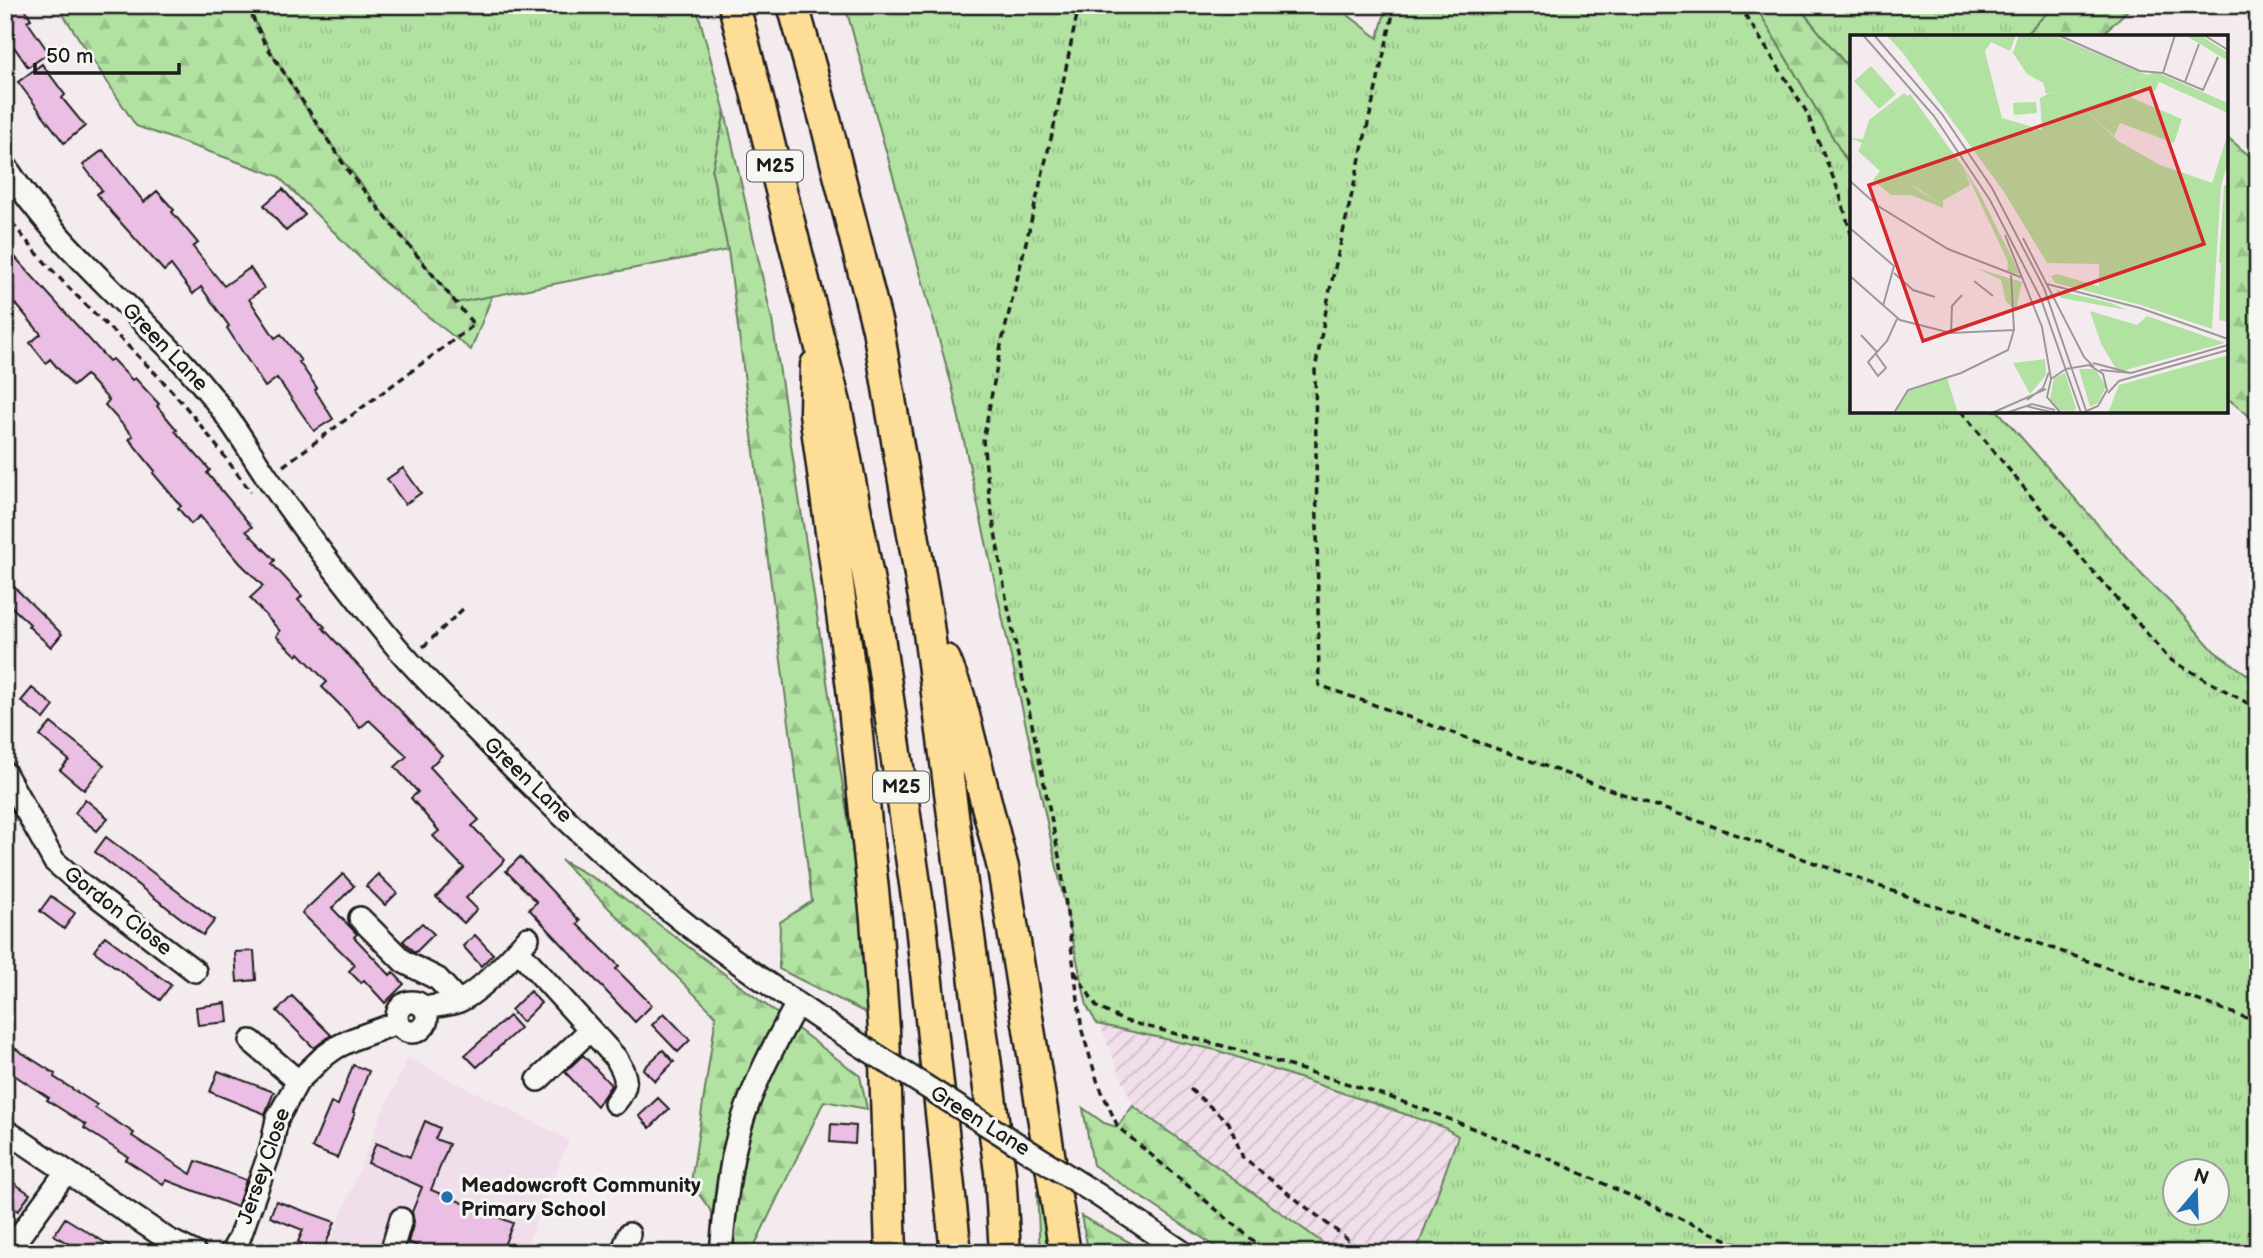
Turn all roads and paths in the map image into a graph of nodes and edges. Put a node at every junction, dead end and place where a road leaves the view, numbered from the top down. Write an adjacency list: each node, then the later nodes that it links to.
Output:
1 (247, 5): 12 (path)
2 (734, 5): 10 (highway, M25)
3 (793, 5): 15 (highway, M25)
4 (1079, 5): 21 (path)
5 (1395, 5): 24 (path)
6 (1740, 5): 9 (path)
7 (5, 164): 16 (street, Green Lane)
8 (5, 214): 13 (path, Green Lane)
9 (1850, 230)
10 (817, 326): 39 (highway, M25); 40 (highway, M25)
11 (1963, 413): 17 (path)
12 (284, 466)
13 (255, 498)
14 (465, 607): 16 (path)
15 (926, 610): 41 (highway, M25); 42 (highway, M25)
16 (398, 656): 23 (street, Green Lane)
17 (2258, 709)
18 (5, 773): 20 (street, Gordon Close)
19 (360, 918): 22 (street)
20 (195, 970)
21 (1074, 970): 44 (path); 46 (path)
22 (458, 1001): 25 (street, Jersey Close); 28 (street, Jersey Close)
23 (797, 1004): 38 (street); 43 (street, Green Lane, bridge)
24 (2258, 1022)
25 (590, 1030): 27 (street); 30 (street, Jersey Close)
26 (251, 1041): 28 (street, Jersey Close)
27 (538, 1080)
28 (298, 1081): 36 (street, Jersey Close)
29 (1190, 1089): 45 (path)
30 (615, 1103)
31 (5, 1130): 32 (street)
32 (66, 1172): 34 (street); 35 (street)
33 (401, 1219): 37 (street)
34 (8, 1253)
35 (195, 1253)
36 (231, 1253)
37 (391, 1253)
38 (721, 1253)
39 (891, 1253)
40 (956, 1253)
41 (1005, 1253)
42 (1065, 1253)
43 (1184, 1253)
44 (1268, 1253)
45 (1365, 1253)
46 (1756, 1253)

